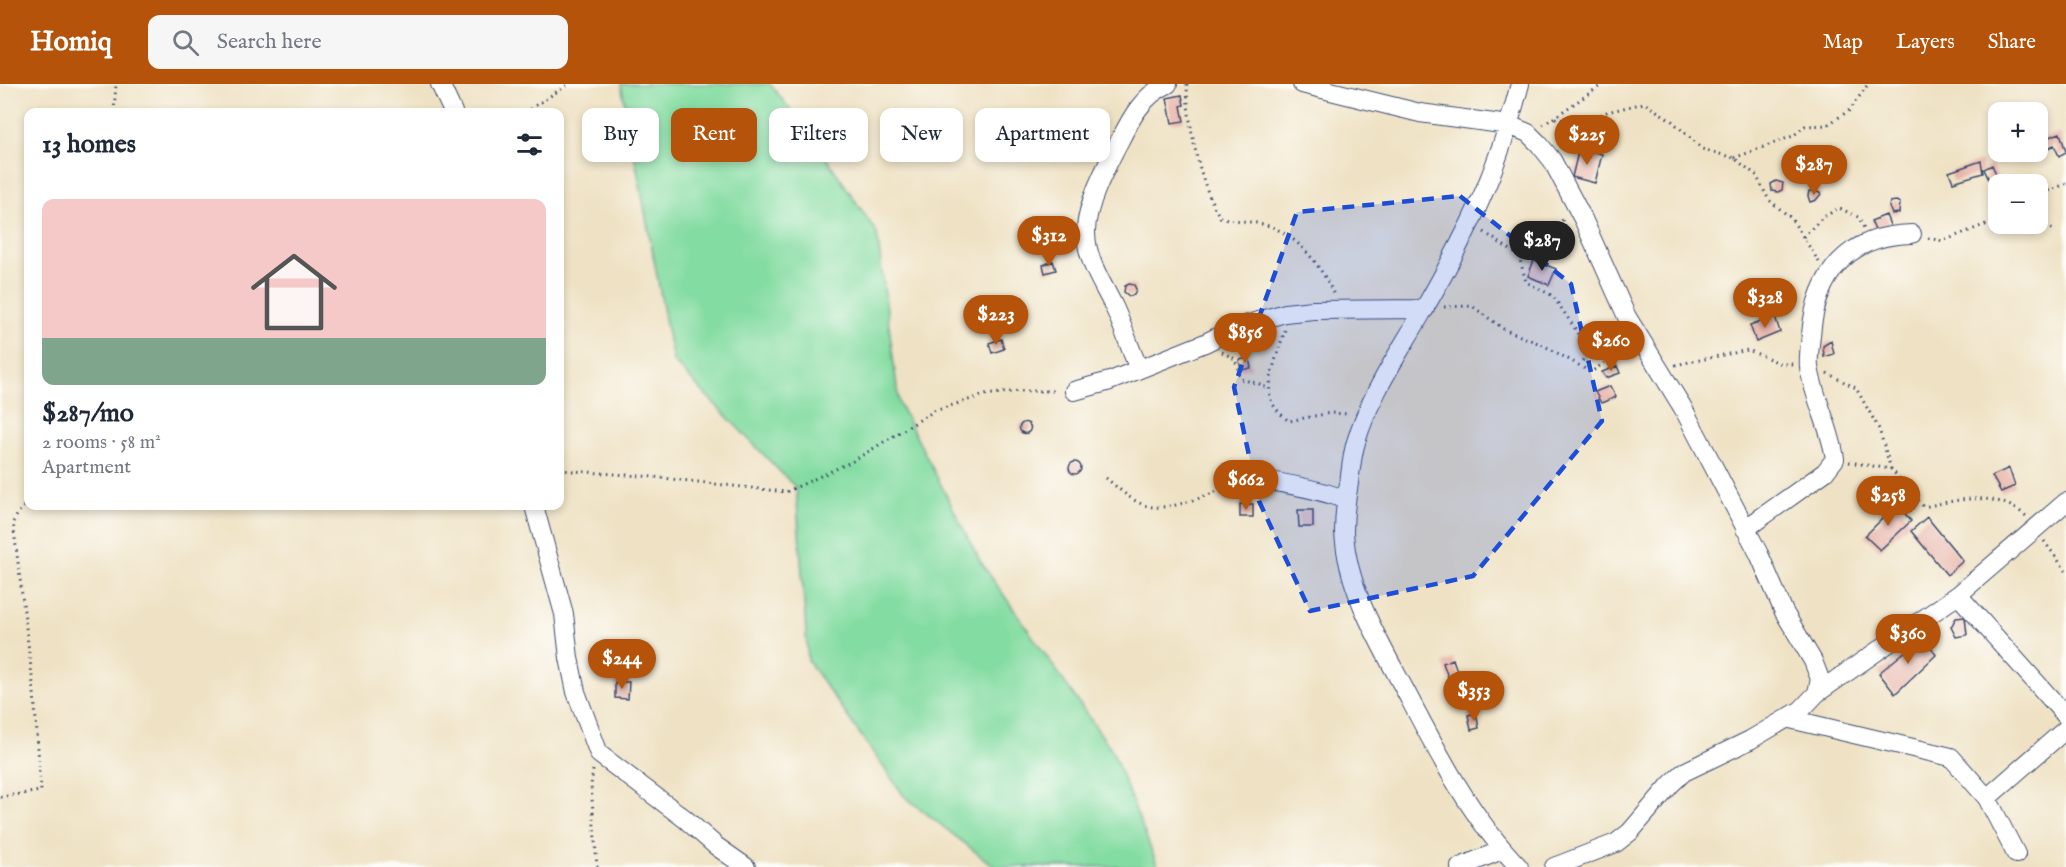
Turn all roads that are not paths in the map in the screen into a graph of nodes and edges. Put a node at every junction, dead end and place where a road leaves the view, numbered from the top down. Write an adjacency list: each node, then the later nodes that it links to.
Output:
1 (440, 84): 5 (street)
2 (1168, 84): 9 (street)
3 (1302, 84): 6 (street)
4 (1520, 84): 6 (street)
5 (451, 108)
6 (1509, 125): 8 (street); 15 (street)
7 (1911, 234): 15 (street)
8 (1425, 309): 9 (street); 12 (street)
9 (1139, 369): 10 (street)
10 (1074, 391)
11 (1264, 480): 12 (street)
12 (1346, 501): 22 (street)
13 (2066, 502): 16 (street)
14 (535, 510): 24 (street)
15 (1745, 529): 17 (street)
16 (1958, 595): 17 (street); 18 (street)
17 (1817, 693): 19 (street)
18 (2066, 716)
19 (1790, 719): 21 (street); 27 (street)
20 (2066, 729): 21 (street)
21 (1987, 798): 23 (street)
22 (1502, 850): 25 (street); 26 (street)
23 (2016, 854)
24 (746, 867)
25 (1460, 867)
26 (1519, 867)
27 (1554, 867)

